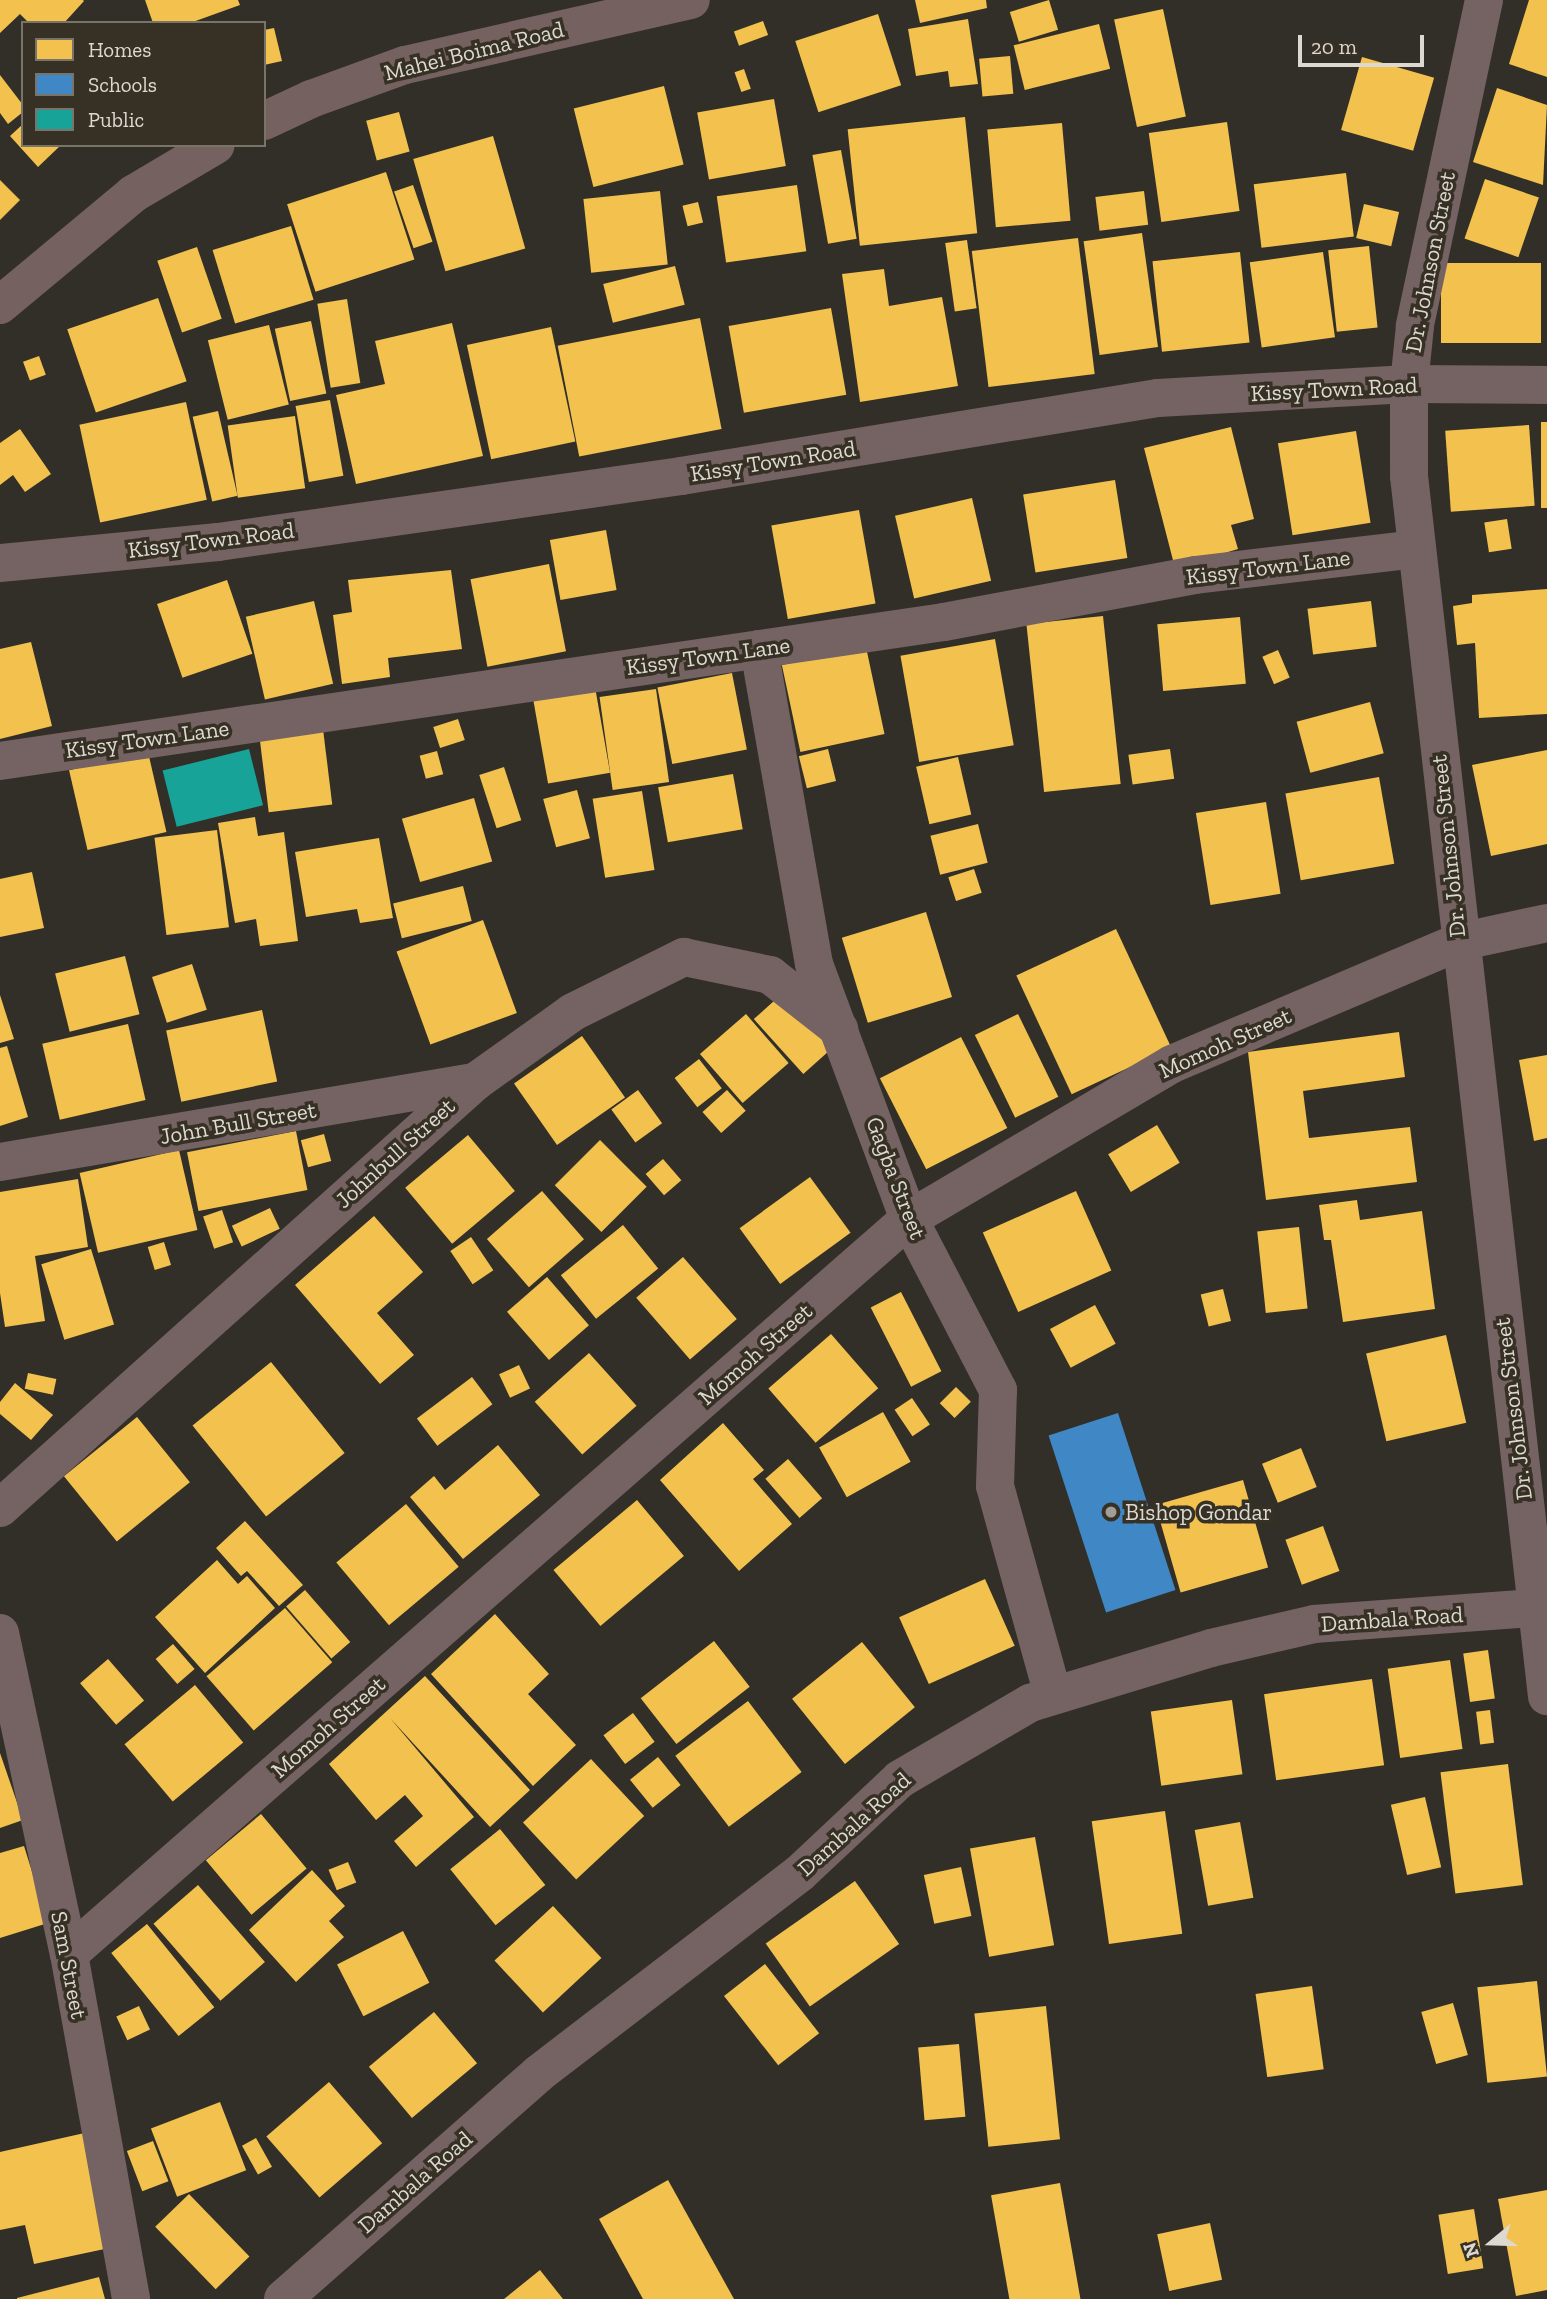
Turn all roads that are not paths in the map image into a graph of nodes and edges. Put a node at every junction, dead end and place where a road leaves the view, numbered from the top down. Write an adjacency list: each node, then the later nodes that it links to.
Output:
1 (691, 0): 3 (main road, Mahei Boima Road)
2 (1484, 0): 6 (street, Dr. Johnson Street)
3 (266, 120)
4 (213, 147): 5 (main road)
5 (0, 305)
6 (1409, 384): 7 (street, Kissy Town Road); 8 (street, Dr. Johnson Street); 9 (street, Kissy Town Road)
7 (1547, 385)
8 (1415, 549): 10 (street, Kissy Town Lane); 13 (street, Dr. Johnson Street)
9 (0, 563)
10 (759, 649): 11 (street, Kissy Town Lane); 14 (street, Gagba Street)
11 (0, 761)
12 (1547, 923): 13 (street, Momoh Street)
13 (1459, 942): 17 (street, Momoh Street); 19 (street, Dr. Johnson Street)
14 (842, 1032): 15 (street, Johnbull Street); 17 (street, Gagba Street)
15 (475, 1082): 16 (street, John Bull Street); 18 (street, Johnbull Street)
16 (0, 1162)
17 (909, 1219): 21 (street, Gagba Street); 23 (street, Momoh Street)
18 (0, 1508)
19 (1541, 1608): 21 (street, Dambala Road); 22 (street, Dr. Johnson Street)
20 (0, 1633): 23 (street, Sam Street)
21 (1053, 1695): 25 (street, Dambala Road)
22 (1547, 1696)
23 (69, 1954): 24 (street, Sam Street)
24 (131, 2299)
25 (283, 2299)

